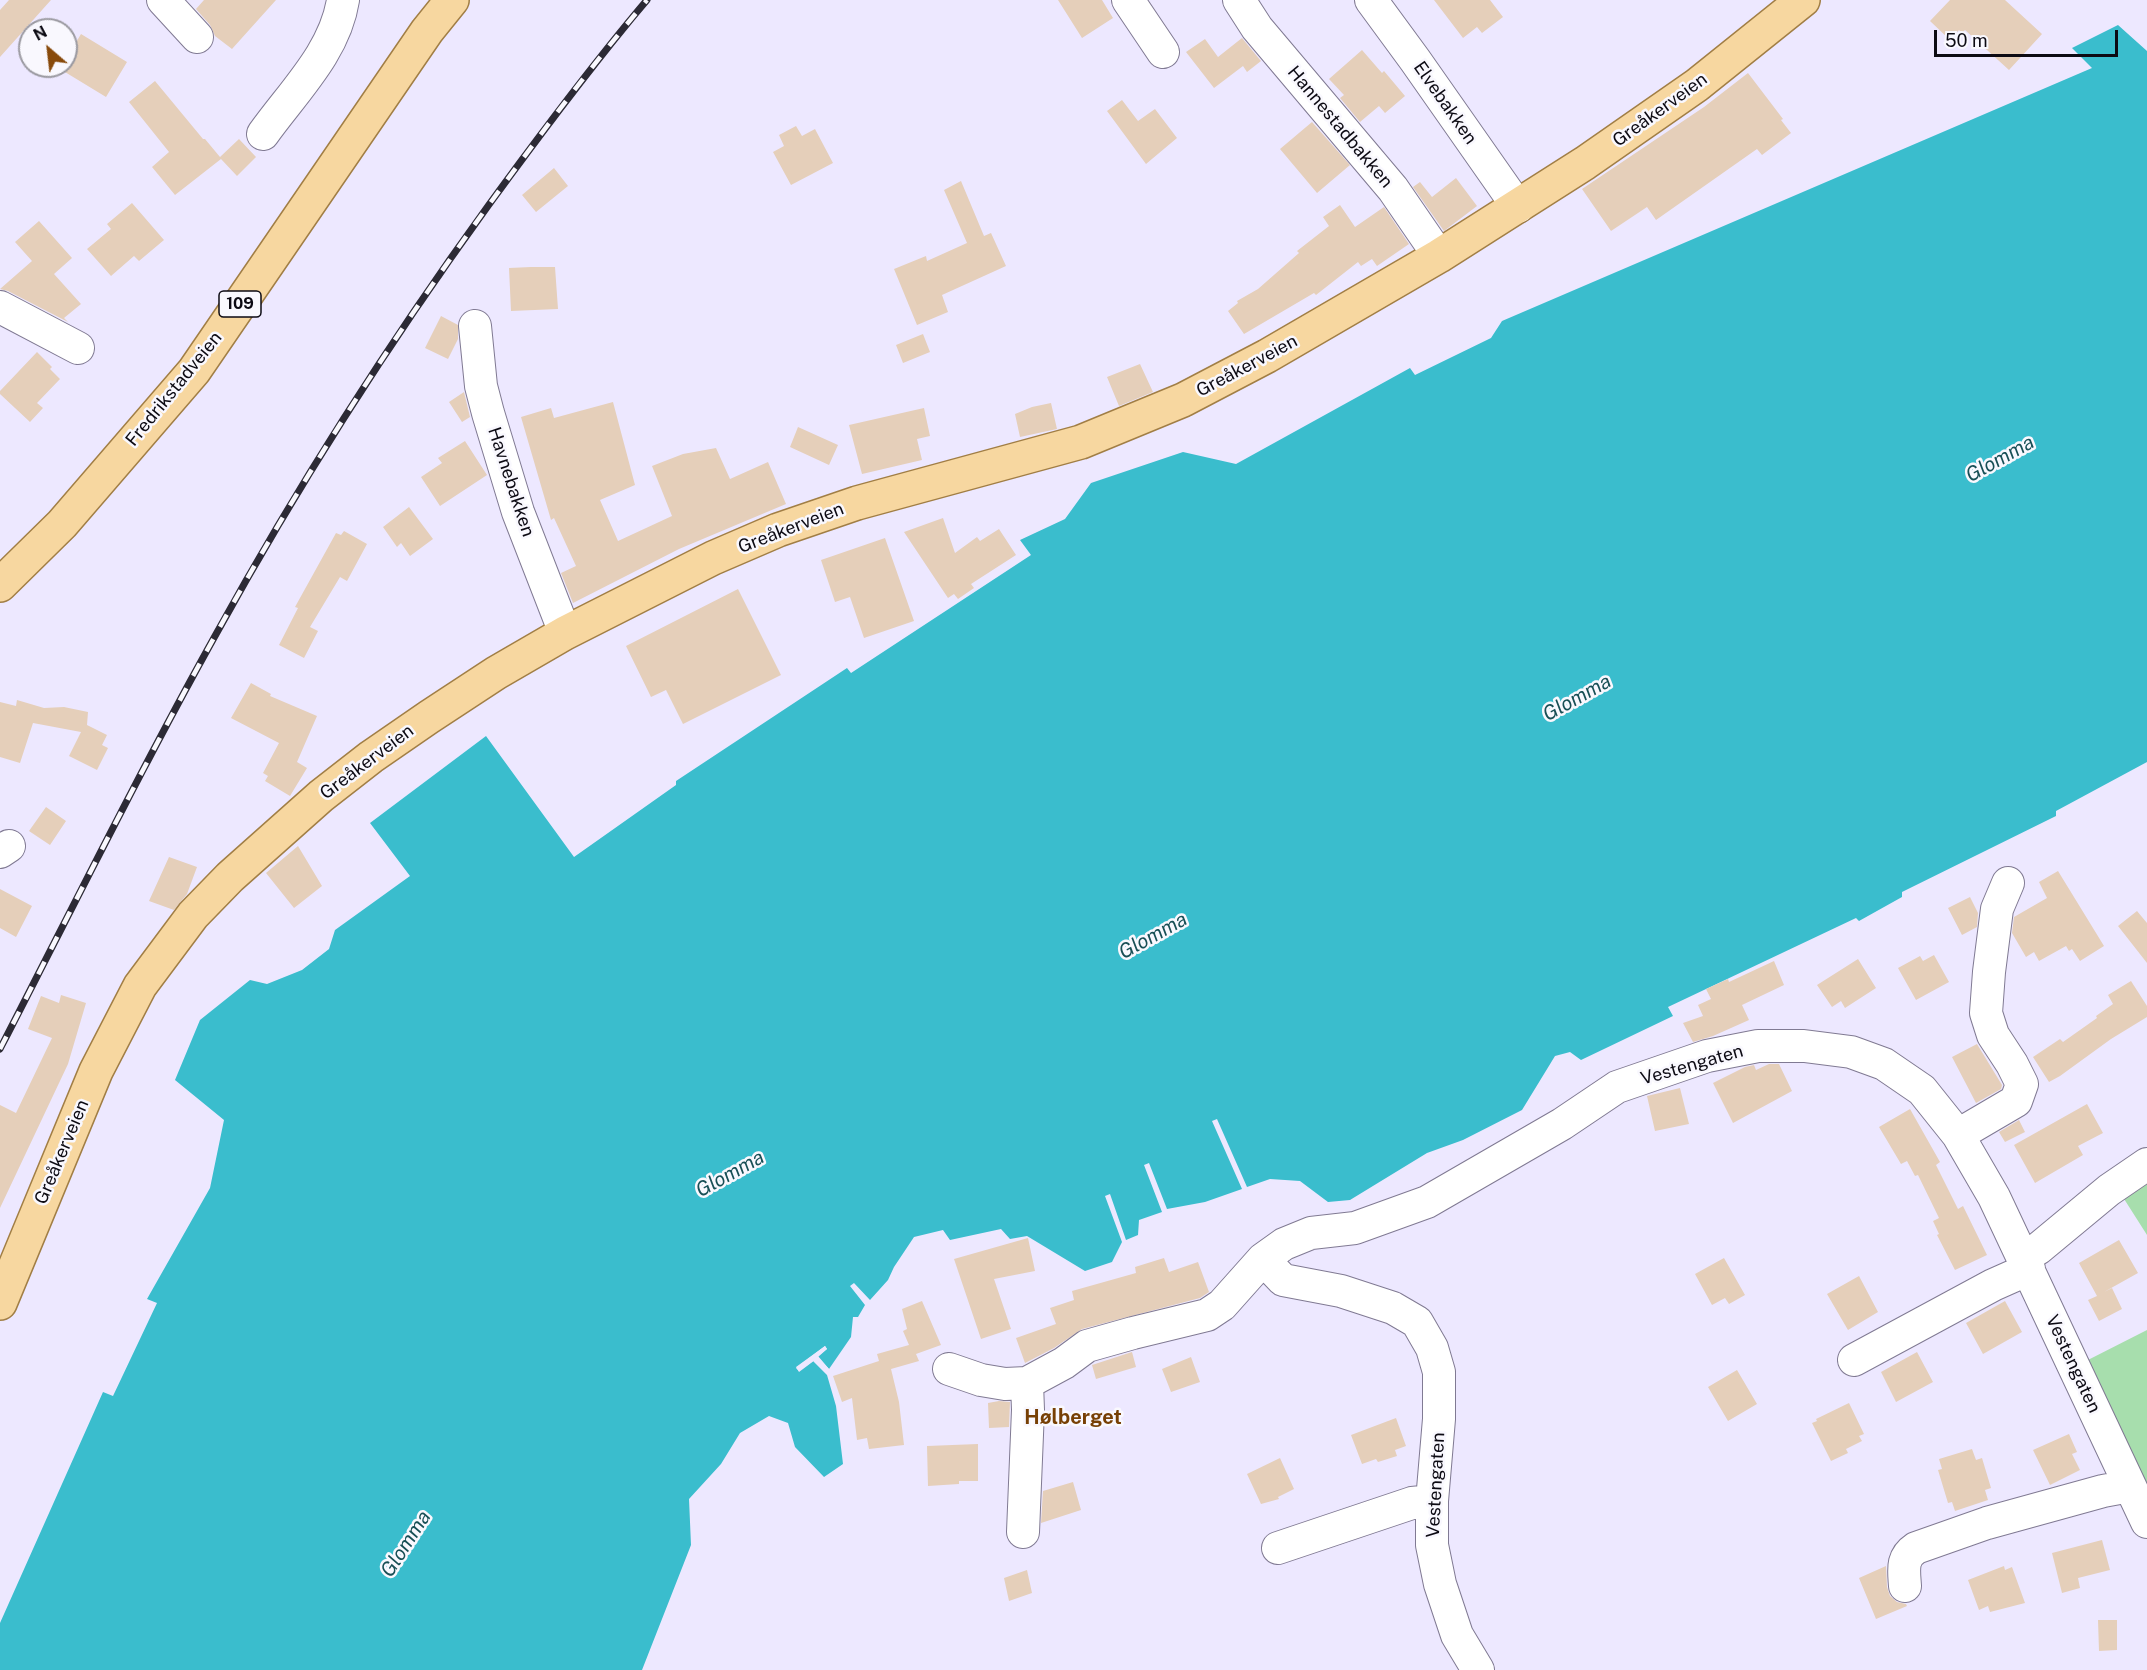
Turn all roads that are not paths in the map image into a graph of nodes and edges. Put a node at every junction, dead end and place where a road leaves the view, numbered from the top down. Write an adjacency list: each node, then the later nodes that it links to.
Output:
1 (163, 0): 8 (street)
2 (343, 0): 10 (street)
3 (452, 0): 16 (main road, Fredrikstadveien / 109)
4 (1128, 0): 9 (street)
5 (1239, 0): 12 (street, Hannestadbakken)
6 (1371, 0): 11 (street, Elvebakken)
7 (1803, 0): 11 (main road, Greåkerveien)
8 (197, 37)
9 (1163, 52)
10 (263, 134)
11 (1518, 207): 12 (main road, Greåkerveien)
12 (1439, 256): 17 (main road, Greåkerveien)
13 (0, 307): 15 (street)
14 (475, 326): 17 (street, Havnebakken)
15 (78, 348)
16 (0, 585)
17 (566, 633): 23 (main road, Greåkerveien)
18 (2007, 883): 19 (street)
19 (1958, 1135): 21 (street, Vestengaten); 22 (street, Vestengaten)
20 (2147, 1164): 22 (street)
21 (1263, 1259): 26 (street, Vestengaten); 28 (street, Vestengaten)
22 (2026, 1263): 24 (street); 27 (street, Vestengaten)
23 (0, 1303)
24 (1854, 1360)
25 (949, 1369): 26 (street, Vestengaten)
26 (1027, 1383): 30 (street)
27 (2130, 1486): 29 (street, Vestengaten); 32 (street)
28 (1432, 1501): 31 (street); 33 (street, Vestengaten)
29 (2147, 1522)
30 (1023, 1532)
31 (1278, 1548)
32 (1905, 1586)
33 (1478, 1670)

